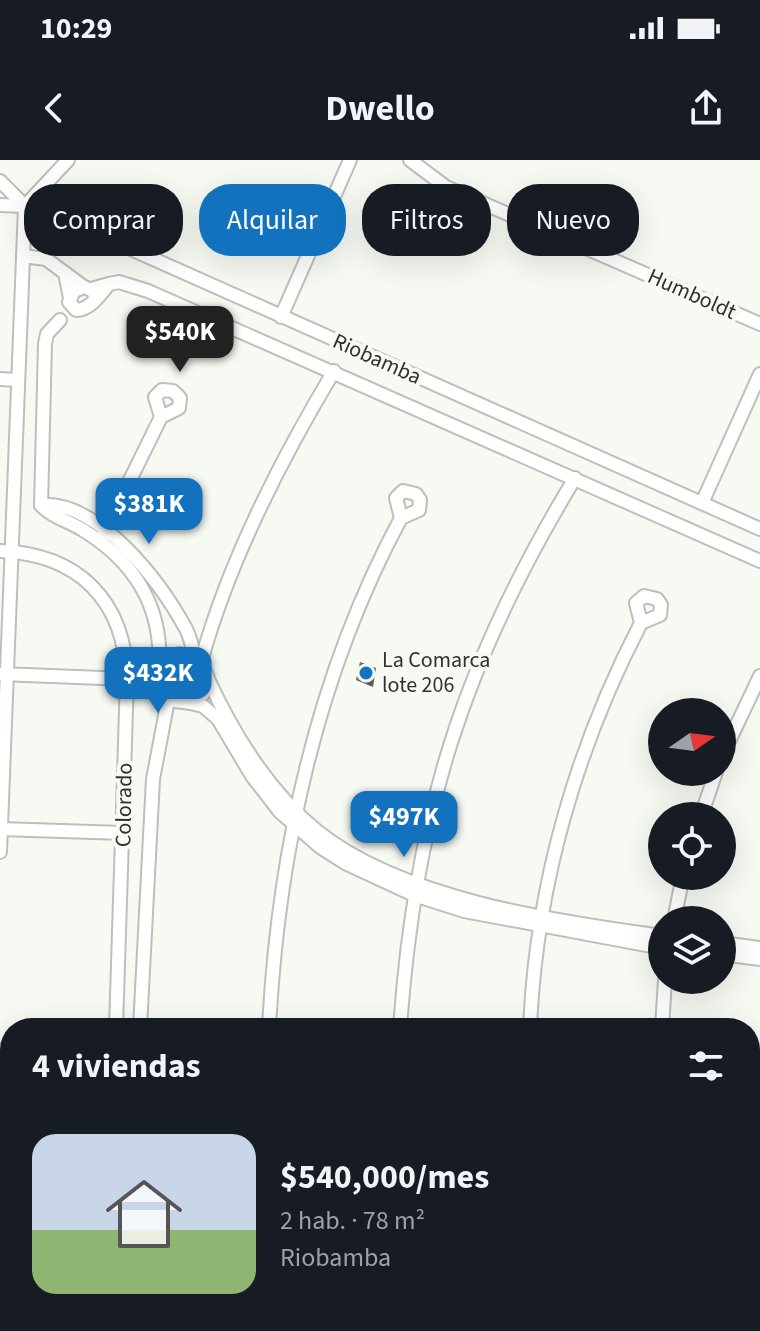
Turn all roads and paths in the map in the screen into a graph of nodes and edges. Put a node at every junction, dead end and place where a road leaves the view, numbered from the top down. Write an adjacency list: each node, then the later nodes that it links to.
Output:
1 (68, 160): 5 (street)
2 (350, 160): 16 (street)
3 (410, 160): 18 (street, Humboldt)
4 (0, 181): 7 (street, Riobamba)
5 (46, 184)
6 (0, 205): 8 (street)
7 (24, 205)
8 (24, 206)
9 (24, 231): 10 (street)
10 (23, 256): 12 (street); 22 (street)
11 (140, 256): 16 (street, Riobamba)
12 (65, 273): 13 (street); 14 (street)
13 (90, 292): 14 (street); 15 (street); 19 (street)
14 (70, 300): 15 (street); 17 (street)
15 (80, 311): 17 (street)
16 (281, 317): 25 (street, Riobamba)
17 (60, 320): 28 (street)
18 (760, 324)
19 (334, 371): 24 (street); 32 (street)
20 (760, 374): 25 (street)
21 (0, 379): 22 (street)
22 (17, 380): 29 (street)
23 (161, 417): 28 (street)
24 (575, 478): 30 (street); 45 (street)
25 (702, 503): 27 (street, Riobamba)
26 (401, 518): 41 (street)
27 (760, 529)
28 (103, 536): 32 (street); 33 (street)
29 (5, 551): 34 (street); 36 (street, Colorado)
30 (760, 561)
31 (641, 623): 46 (street)
32 (198, 660): 33 (street); 37 (street)
33 (159, 668): 38 (street)
34 (3, 674): 36 (street); 42 (street)
35 (760, 676): 40 (street)
36 (127, 679): 43 (street, Colorado)
37 (208, 679): 39 (street); 41 (street)
38 (168, 700): 39 (street); 55 (street)
39 (190, 703): 41 (street)
40 (736, 727)
41 (294, 819): 45 (street); 56 (street)
42 (0, 829): 43 (street); 44 (street)
43 (123, 833): 54 (street, Colorado)
44 (0, 852)
45 (415, 889): 46 (street); 57 (street)
46 (540, 921): 47 (street); 48 (street); 58 (street)
47 (648, 934)
48 (648, 945)
49 (736, 945): 50 (street)
50 (760, 948)
51 (736, 956): 52 (street)
52 (760, 959)
53 (664, 994): 59 (street)
54 (116, 1018)
55 (141, 1018)
56 (270, 1018)
57 (401, 1018)
58 (531, 1018)
59 (663, 1018)

